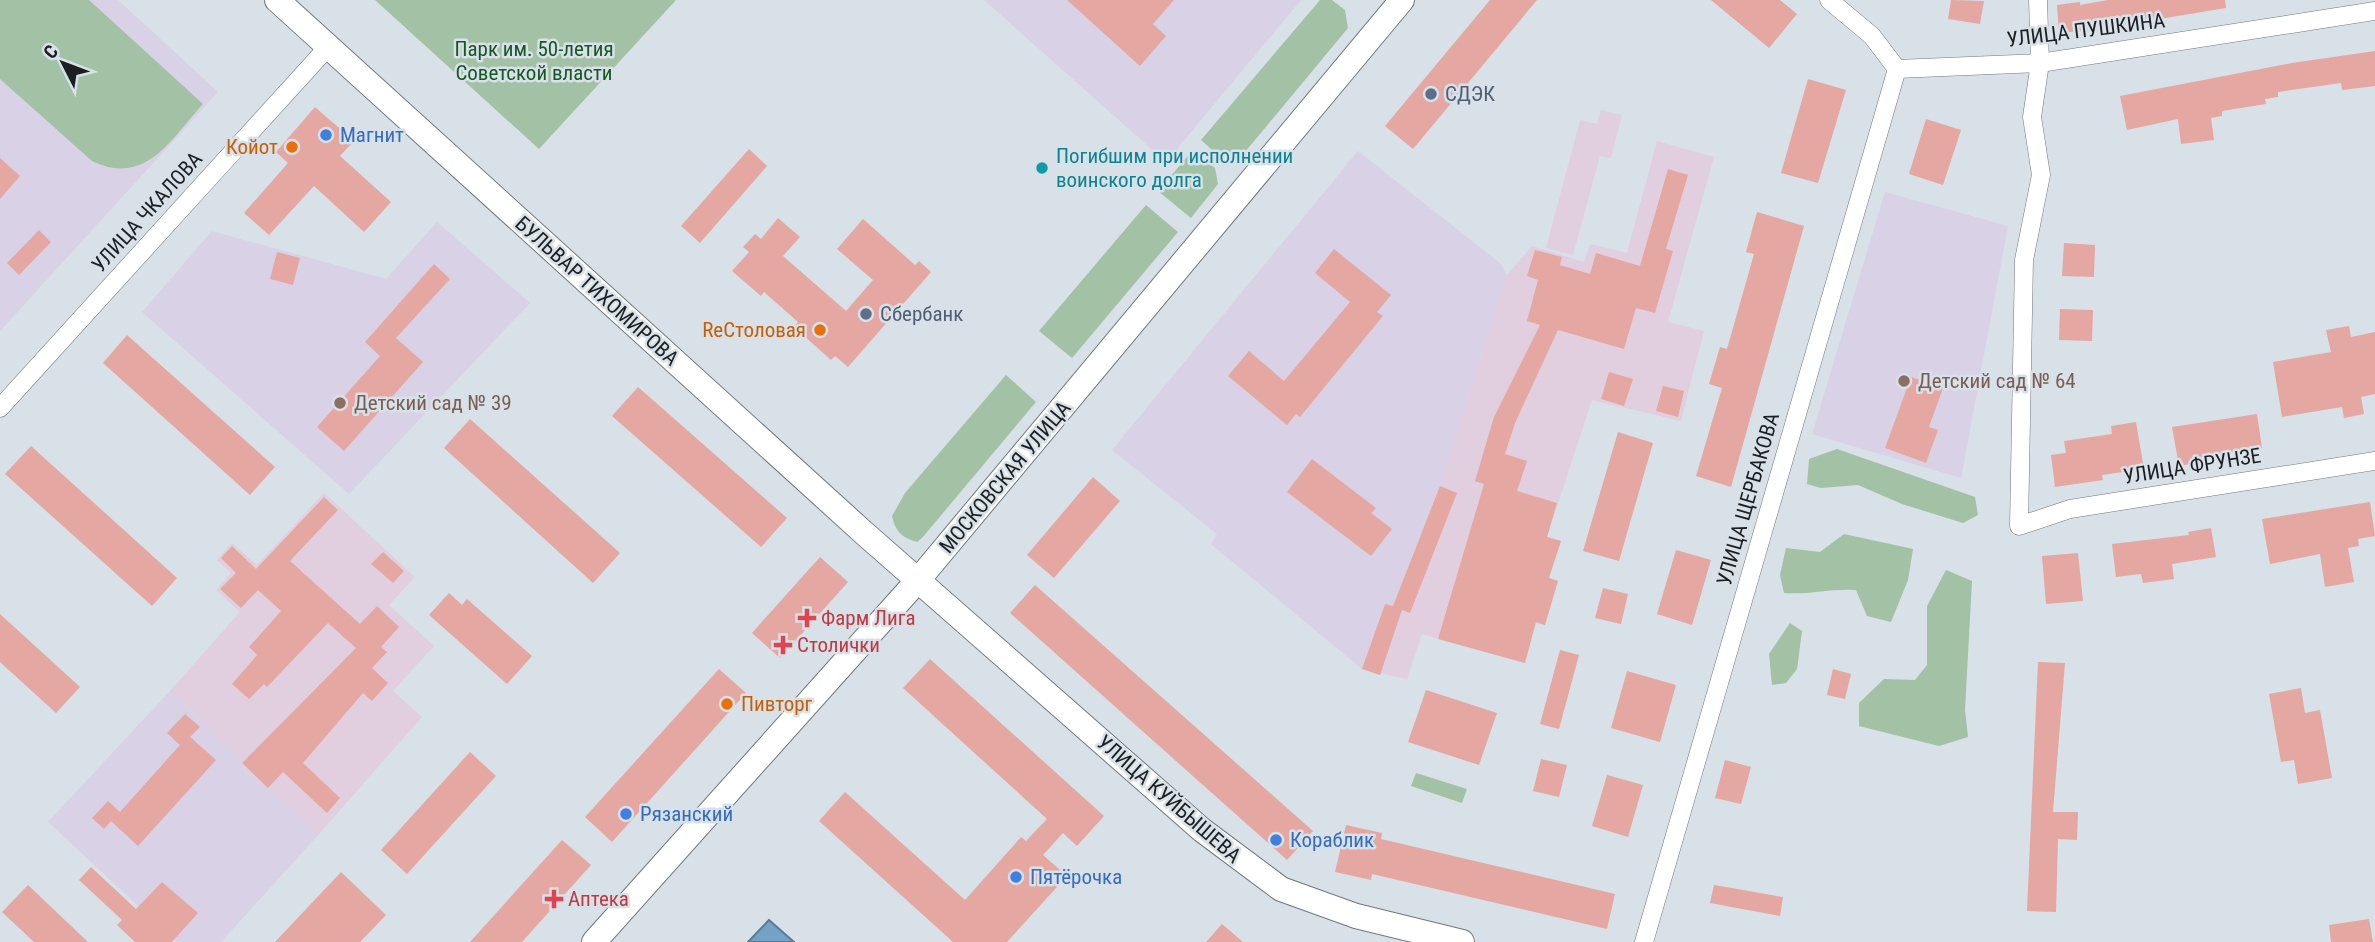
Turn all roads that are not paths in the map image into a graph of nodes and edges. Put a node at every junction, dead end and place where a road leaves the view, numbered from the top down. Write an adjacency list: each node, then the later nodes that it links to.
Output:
1 (277, 0): 6 (street, БУЛЬВАР ТИХОМИРОВА)
2 (1402, 0): 11 (street, МОСКОВСКАЯ УЛИЦА)
3 (1829, 0): 8 (street)
4 (2038, 0): 7 (street)
5 (2375, 11): 7 (street, УЛИЦА ПУШКИНА)
6 (328, 47): 9 (street, УЛИЦА ЧКАЛОВА); 11 (street, БУЛЬВАР ТИХОМИРОВА)
7 (2040, 63): 8 (street, УЛИЦА ПУШКИНА); 10 (street, УЛИЦА ФРУНЗЕ)
8 (1897, 69): 14 (street, УЛИЦА ЩЕРБАКОВА)
9 (0, 408)
10 (2375, 461)
11 (919, 579): 12 (street, МОСКОВСКАЯ УЛИЦА); 13 (street, УЛИЦА КУЙБЫШЕВА)
12 (594, 942)
13 (1462, 942)
14 (1644, 942)

